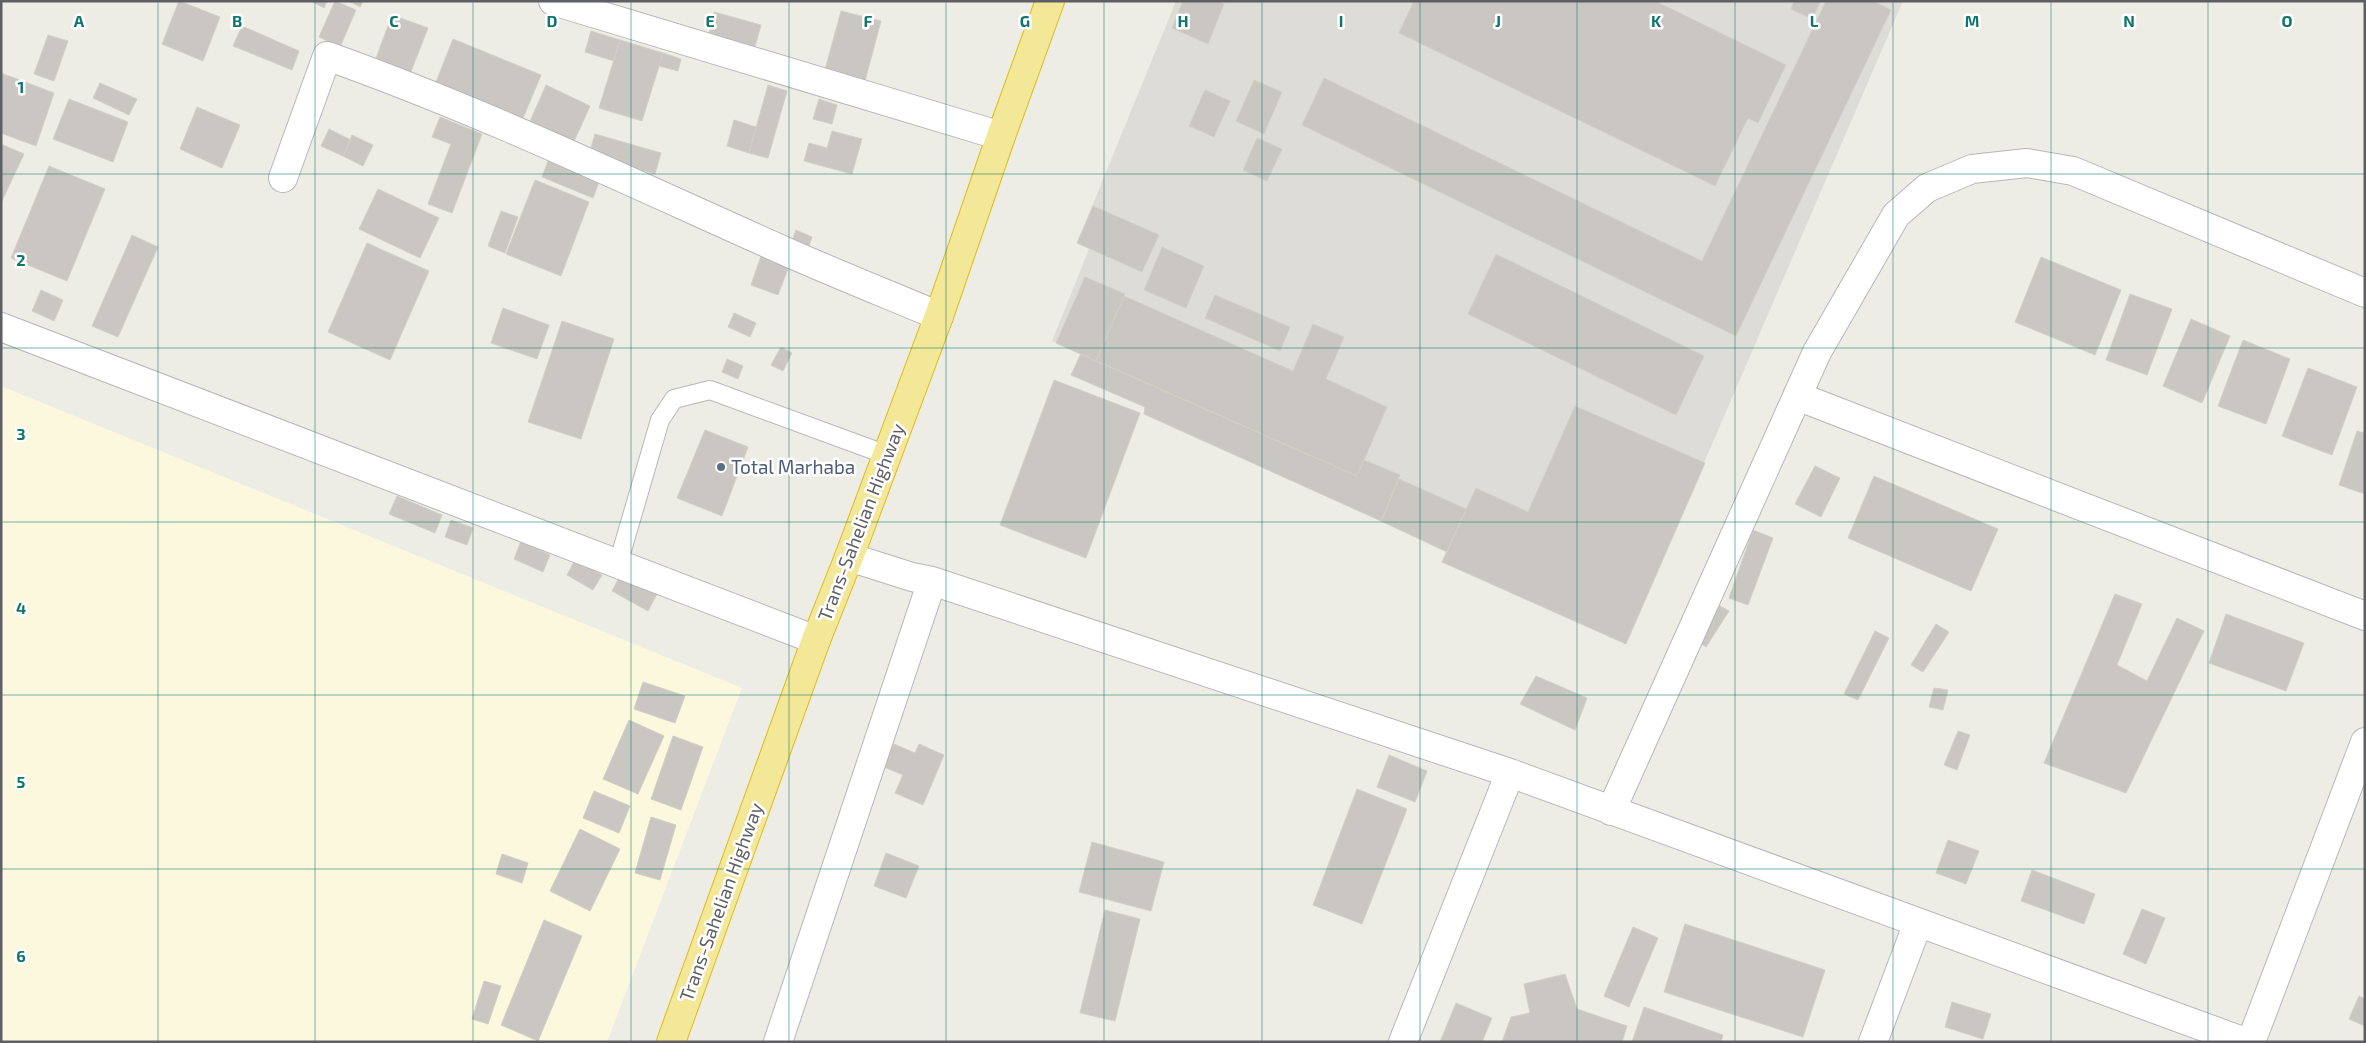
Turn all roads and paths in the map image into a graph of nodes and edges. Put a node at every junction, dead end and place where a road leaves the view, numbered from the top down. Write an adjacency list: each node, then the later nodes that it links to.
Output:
1 (553, 1): 3 (street)
2 (1050, 1): 3 (highway, Trans-Sahelian Highway)
3 (1000, 136): 6 (highway, Trans-Sahelian Highway)
4 (283, 178): 6 (street)
5 (2365, 293): 8 (street)
6 (939, 316): 9 (highway, Trans-Sahelian Highway)
7 (1, 327): 11 (street)
8 (1797, 396): 13 (street); 17 (street)
9 (887, 455): 10 (highway, Trans-Sahelian Highway); 11 (lane)
10 (849, 557): 12 (street); 14 (highway, Trans-Sahelian Highway)
11 (618, 564): 14 (street)
12 (932, 581): 16 (street); 20 (street)
13 (2365, 616)
14 (816, 640): 19 (highway, Trans-Sahelian Highway)
15 (2365, 742): 24 (street)
16 (1510, 772): 17 (street); 21 (street)
17 (1611, 811): 18 (street)
18 (1918, 923): 22 (street); 23 (street)
19 (671, 1042)
20 (778, 1042)
21 (1403, 1042)
22 (1873, 1042)
23 (2246, 1042)
24 (2251, 1042)

